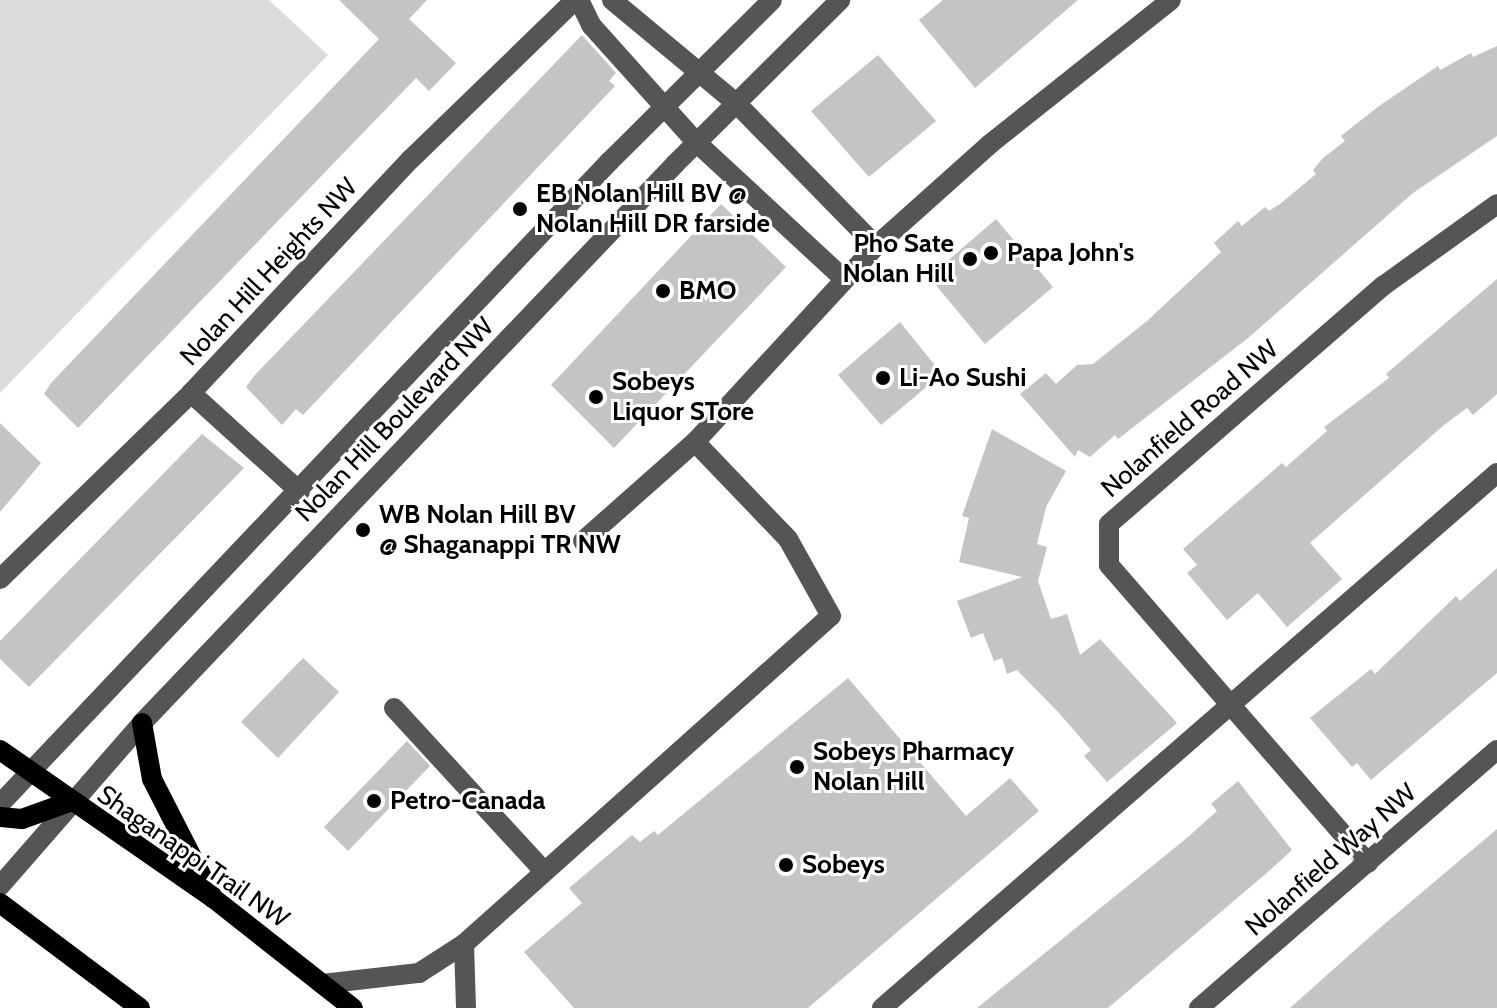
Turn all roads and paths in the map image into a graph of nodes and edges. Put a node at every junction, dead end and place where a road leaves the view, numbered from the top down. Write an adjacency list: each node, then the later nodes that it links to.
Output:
1 (577, 0): 8 (street, Nolan Hill Heights NW); 13 (street, Nolan Hill Heights NW)
2 (612, 0): 6 (street)
3 (772, 0): 6 (street, Nolan Hill Boulevard NW)
4 (840, 0): 7 (street, Nolan Hill Boulevard NW)
5 (1171, 0): 11 (street)
6 (697, 72): 7 (street); 8 (street, Nolan Hill Boulevard NW)
7 (735, 102): 9 (street, Nolan Hill Boulevard NW); 11 (street)
8 (664, 106): 9 (street, Nolan Hill Heights NW); 16 (street, Nolan Hill Boulevard NW)
9 (696, 142): 12 (street, Nolan Hill Heights NW); 21 (street, Nolan Hill Boulevard NW)
10 (1494, 211): 19 (street, Nolanfield Road NW)
11 (876, 246): 12 (street)
12 (844, 279): 14 (street)
13 (191, 393): 16 (street); 18 (street, Nolan Hill Heights NW)
14 (695, 442): 17 (street); 29 (street)
15 (1497, 473): 19 (street)
16 (300, 492): 24 (street, Nolan Hill Boulevard NW)
17 (583, 541)
18 (0, 579)
19 (1233, 706): 28 (street, Nolanfield Road NW); 38 (street)
20 (394, 708): 29 (street)
21 (142, 723): 25 (street, Nolan Hill Boulevard NW); 31 (main road)
22 (0, 750): 24 (main road, Shaganappi Trail NW)
23 (1497, 750): 28 (street, Nolanfield Way NW)
24 (30, 772): 25 (main road, Shaganappi Trail NW); 26 (street, Nolan Hill Boulevard NW)
25 (69, 802): 27 (main road); 30 (street, Nolan Hill Boulevard NW); 31 (main road, Shaganappi Trail NW)
26 (0, 804)
27 (0, 817)
28 (1368, 863): 39 (street, Nolanfield Way NW)
29 (543, 870): 33 (street)
30 (0, 886)
31 (213, 898): 34 (main road, Shaganappi Trail NW)
32 (0, 903): 35 (main road)
33 (464, 944): 34 (street); 37 (street)
34 (322, 984): 36 (main road, Shaganappi Trail NW)
35 (140, 1008)
36 (353, 1008)
37 (466, 1008)
38 (882, 1008)
39 (1199, 1008)

